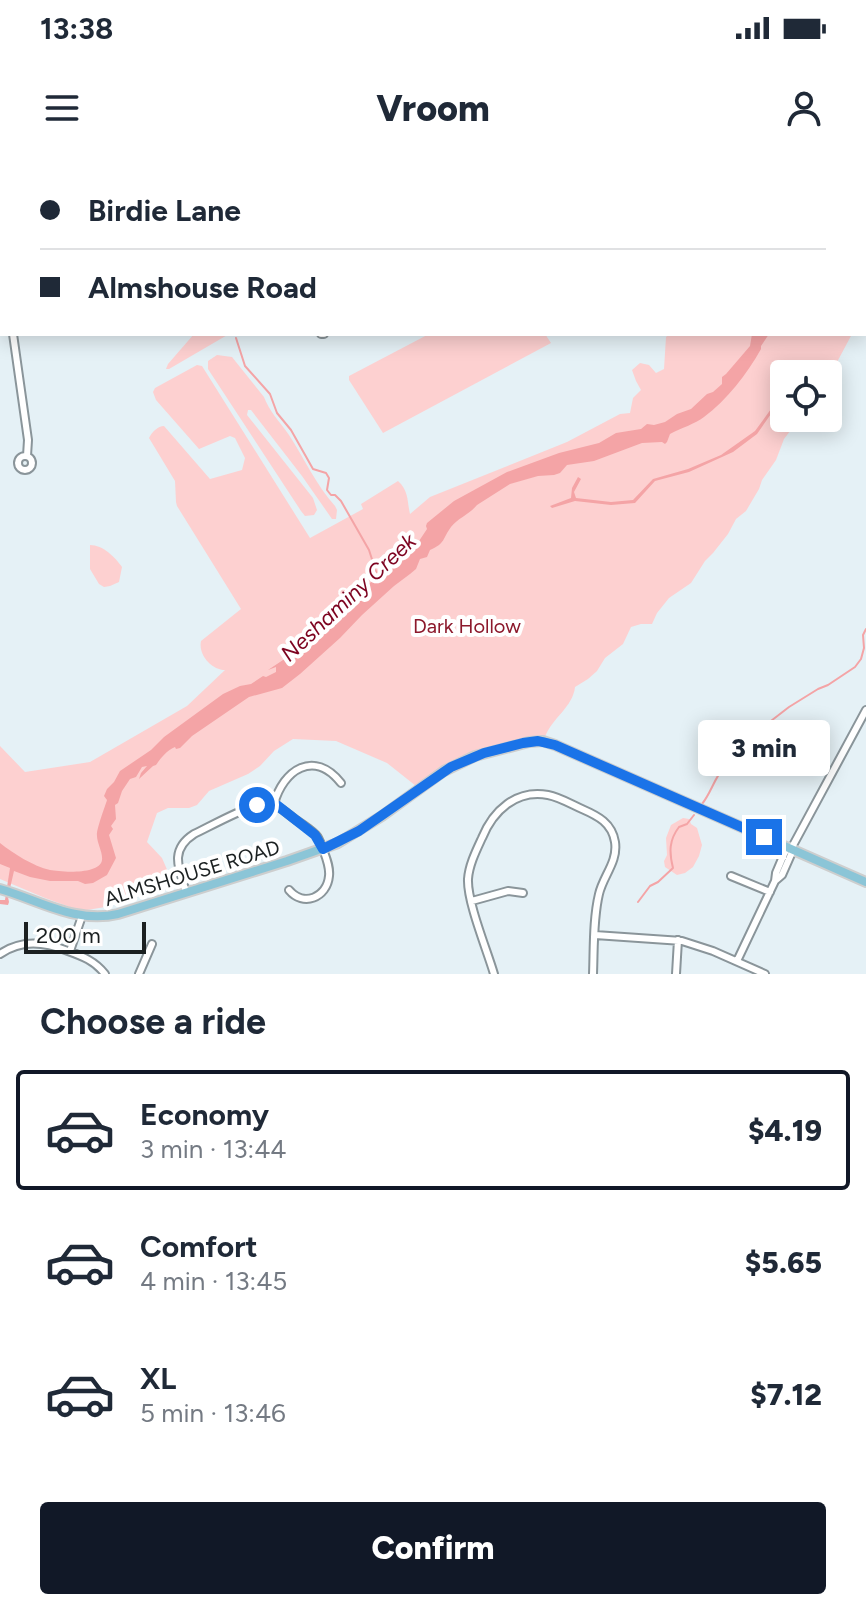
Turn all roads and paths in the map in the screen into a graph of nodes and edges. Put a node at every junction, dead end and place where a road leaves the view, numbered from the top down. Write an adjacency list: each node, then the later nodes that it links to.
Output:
1 (13, 336): 2 (street)
2 (27, 456)
3 (866, 710): 7 (street)
4 (341, 783): 5 (street)
5 (274, 804): 6 (street); 12 (street)
6 (323, 849): 7 (main road, ALMSHOUSE ROAD); 11 (street); 12 (main road, ALMSHOUSE ROAD)
7 (790, 849): 9 (main road, ALMSHOUSE ROAD); 13 (street)
8 (731, 876): 13 (street)
9 (866, 882)
10 (0, 889): 16 (main road, ALMSHOUSE ROAD)
11 (289, 890)
12 (186, 892): 16 (main road, ALMSHOUSE ROAD)
13 (770, 892): 22 (street)
14 (523, 893): 15 (street)
15 (472, 901): 17 (street); 25 (street)
16 (82, 916): 20 (street)
17 (595, 935): 18 (street); 26 (street)
18 (678, 940): 22 (street); 27 (street)
19 (152, 944): 24 (street)
20 (70, 951): 21 (street); 23 (street)
21 (0, 954)
22 (737, 961): 28 (street)
23 (105, 974)
24 (139, 974)
25 (494, 974)
26 (593, 974)
27 (676, 974)
28 (765, 974)

